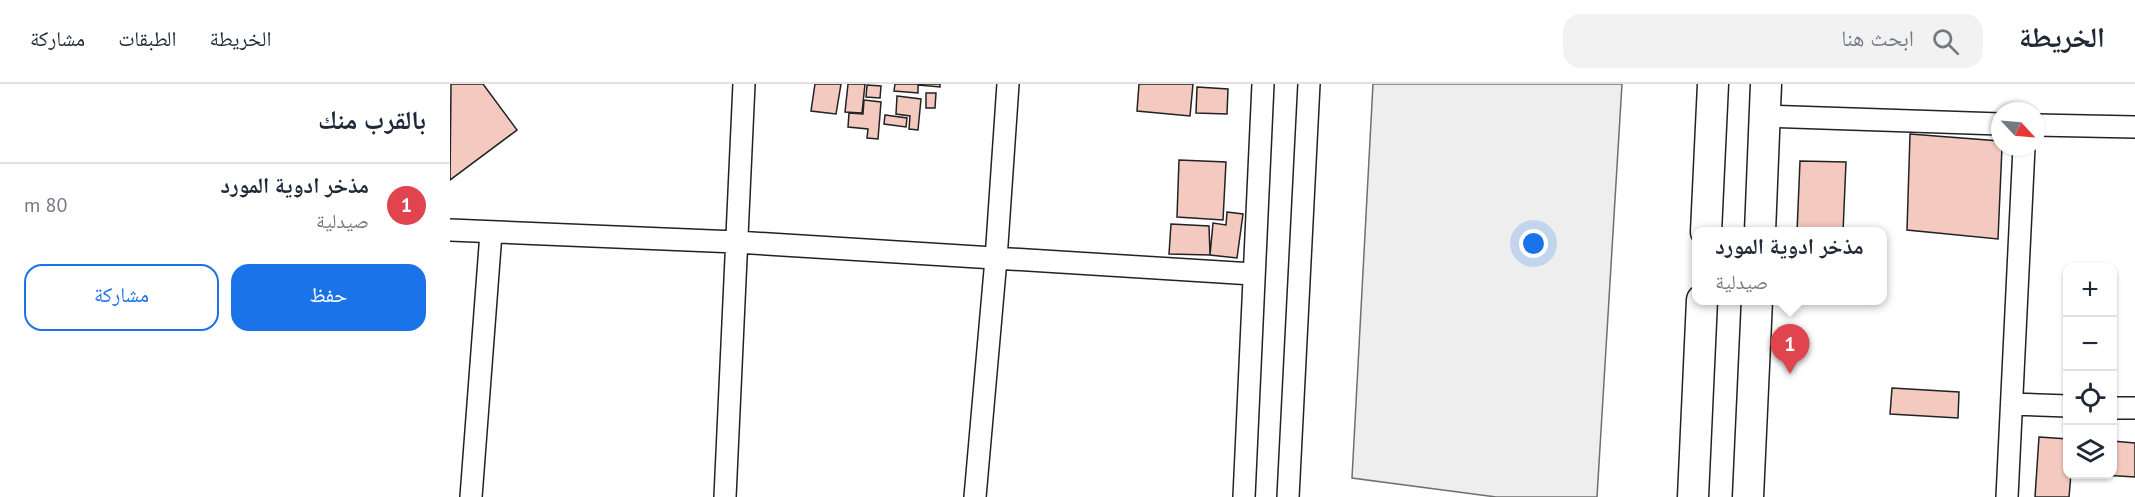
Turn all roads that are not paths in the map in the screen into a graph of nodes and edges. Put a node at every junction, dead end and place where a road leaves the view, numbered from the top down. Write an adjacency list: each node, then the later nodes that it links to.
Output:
1 (744, 84): 16 (street)
2 (1008, 84): 17 (street)
3 (1263, 84): 18 (street)
4 (1309, 84): 29 (street)
5 (1713, 84): 12 (main road)
6 (1766, 84): 7 (main road)
7 (1765, 116): 8 (street); 13 (main road)
8 (1991, 124)
9 (2045, 125): 10 (street)
10 (2135, 127)
11 (2024, 156): 21 (street)
12 (1706, 227)
13 (1760, 227)
14 (450, 231): 15 (street)
15 (491, 233): 16 (street); 25 (street)
16 (736, 242): 17 (street); 26 (street)
17 (996, 259): 18 (street); 27 (street)
18 (1253, 274): 28 (street)
19 (1702, 305): 30 (main road)
20 (1756, 305): 31 (main road)
21 (2012, 404): 22 (street); 32 (street)
22 (2063, 406)
23 (2117, 408): 24 (street)
24 (2135, 408)
25 (471, 497)
26 (725, 497)
27 (975, 497)
28 (1244, 497)
29 (1288, 497)
30 (1693, 497)
31 (1748, 497)
32 (2007, 497)

